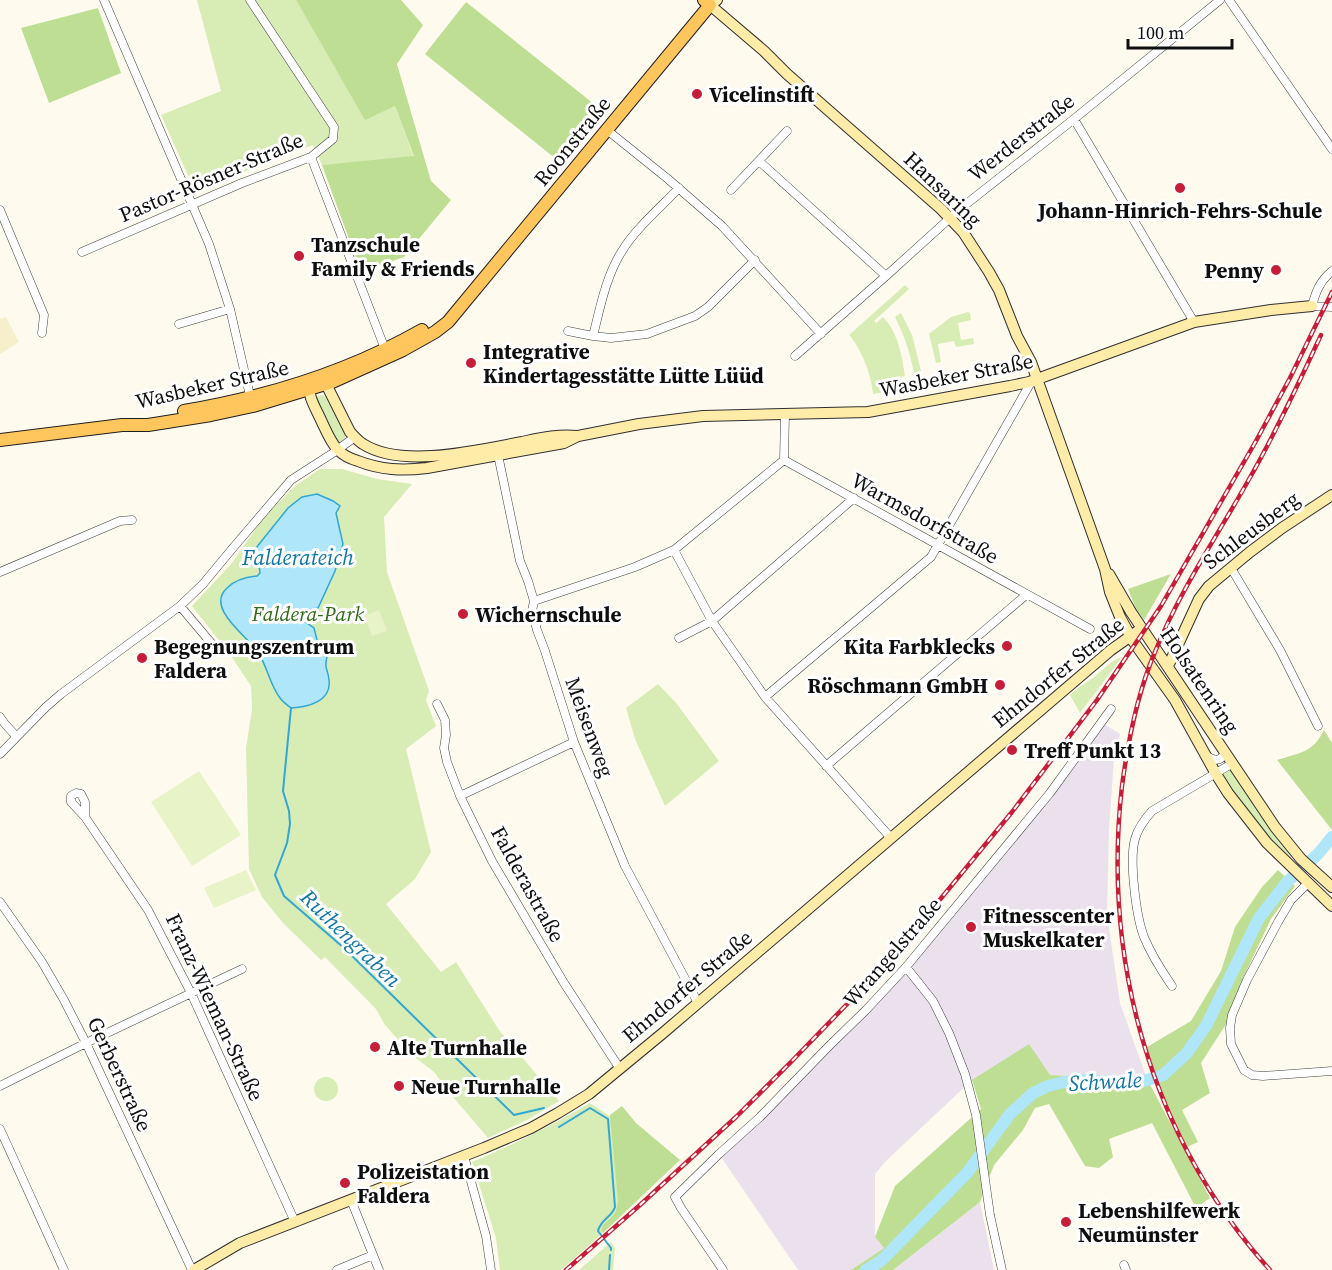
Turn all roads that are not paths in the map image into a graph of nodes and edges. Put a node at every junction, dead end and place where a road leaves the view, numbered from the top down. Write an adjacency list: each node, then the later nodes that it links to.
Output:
1 (104, 0): 14 (street)
2 (250, 0): 10 (street, Pastor-Rösner-Straße)
3 (1220, 0): 6 (street, Werderstraße)
4 (1229, 0): 9 (street)
5 (710, 2): 7 (main road, Roonstraße); 16 (street, Hansaring)
6 (1074, 119): 16 (street, Werderstraße); 25 (street)
7 (607, 130): 12 (street); 23 (main road, Roonstraße)
8 (787, 131): 11 (street)
9 (1332, 149)
10 (311, 157): 14 (street, Pastor-Rösner-Straße); 31 (street)
11 (759, 161): 13 (street); 20 (street)
12 (678, 188): 18 (street); 30 (street)
13 (731, 190)
14 (192, 203): 17 (street, Pastor-Rösner-Straße); 24 (street)
15 (0, 210): 28 (street)
16 (950, 217): 20 (street, Werderstraße); 33 (street, Hansaring)
17 (82, 252)
18 (754, 260): 29 (street); 30 (street)
19 (1332, 271): 21 (street)
20 (886, 276): 29 (street, Werderstraße)
21 (1312, 306): 22 (street, Wasbeker Straße); 25 (street, Wasbeker Straße)
22 (1332, 307)
23 (459, 308): 31 (main road, Roonstraße); 34 (main road, Roonstraße)
24 (230, 309): 26 (street); 35 (street)
25 (1194, 322): 33 (street, Wasbeker Straße)
26 (179, 324)
27 (568, 331): 30 (street)
28 (42, 333)
29 (820, 334): 32 (street, Werderstraße)
30 (593, 336)
31 (385, 349): 34 (main road, Roonstraße)
32 (795, 356)
33 (1036, 379): 36 (street, Wasbeker Straße); 45 (street); 48 (street, Hansaring)
34 (315, 383): 35 (main road, Wasbeker Straße); 37 (street, Wasbeker Straße); 39 (street, Wasbeker Straße)
35 (251, 401): 38 (main road, Wasbeker Straße)
36 (785, 414): 40 (street, Wasbeker Straße); 41 (street)
37 (355, 437): 39 (street); 40 (street, Wasbeker Straße)
38 (0, 440)
39 (338, 450): 40 (street, Wasbeker Straße); 52 (street)
40 (497, 451): 51 (street, Meisenweg)
41 (784, 460): 43 (street, Warmsdorfstraße); 46 (street)
42 (1332, 495): 47 (street, Schleusberg)
43 (854, 498): 45 (street, Warmsdorfstraße); 53 (street)
44 (132, 520): 49 (street)
45 (938, 545): 50 (street, Warmsdorfstraße); 60 (street)
46 (674, 550): 51 (street); 53 (street)
47 (1231, 568): 59 (street, Schleusberg); 64 (street)
48 (1105, 569): 54 (street, Hansaring); 56 (street, Hansaring)
49 (0, 572)
50 (1026, 595): 55 (street, Warmsdorfstraße); 71 (street)
51 (534, 601): 66 (street, Meisenweg)
52 (180, 606): 58 (street); 65 (street)
53 (712, 621): 57 (street); 60 (street)
54 (1142, 628): 56 (street, Ehndorfer Straße); 59 (street, Holsatenring)
55 (1090, 629)
56 (1131, 636): 69 (street, Holsatenring); 75 (street, Ehndorfer Straße)
57 (679, 638)
58 (212, 644)
59 (1167, 666): 68 (street, Holsatenring)
60 (765, 698): 71 (street)
61 (437, 704): 73 (street, Falderastraße)
62 (1111, 709): 80 (street, Wrangelstraße)
63 (0, 717): 65 (street)
64 (1318, 726)
65 (16, 736): 67 (street)
66 (574, 742): 73 (street); 84 (street, Meisenweg)
67 (0, 753)
68 (1226, 753): 69 (street, Holsatenring); 70 (street, Holsatenring)
69 (1208, 757): 72 (street, Holsatenring)
70 (1233, 764): 72 (street, Holsatenring); 77 (street, Holsatenring)
71 (826, 766): 75 (street)
72 (1216, 774): 76 (street, Holsatenring); 82 (street)
73 (460, 796): 86 (street, Falderastraße)
74 (85, 818): 83 (street, Franz-Wieman-Straße)
75 (891, 838): 84 (street, Ehndorfer Straße)
76 (1306, 880): 79 (street, Holsatenring); 87 (street)
77 (1332, 887)
78 (0, 902): 85 (street, Gerberstraße)
79 (1332, 906)
80 (906, 967): 99 (street, Wrangelstraße); 100 (street)
81 (242, 969): 83 (street)
82 (1172, 986)
83 (191, 993): 85 (street); 92 (street, Franz-Wieman-Straße)
84 (698, 1003): 86 (street, Ehndorfer Straße)
85 (86, 1043): 88 (street); 95 (street, Gerberstraße)
86 (620, 1069): 90 (street, Ehndorfer Straße)
87 (1332, 1071)
88 (0, 1086)
89 (0, 1129): 94 (street)
90 (464, 1156): 91 (street, Ehndorfer Straße); 98 (street)
91 (351, 1200): 92 (street, Ehndorfer Straße); 93 (street)
92 (295, 1222): 95 (street, Ehndorfer Straße)
93 (373, 1255): 96 (street); 97 (street)
94 (64, 1270)
95 (193, 1270)
96 (337, 1270)
97 (379, 1270)
98 (491, 1270)
99 (723, 1270)
100 (1002, 1270)

